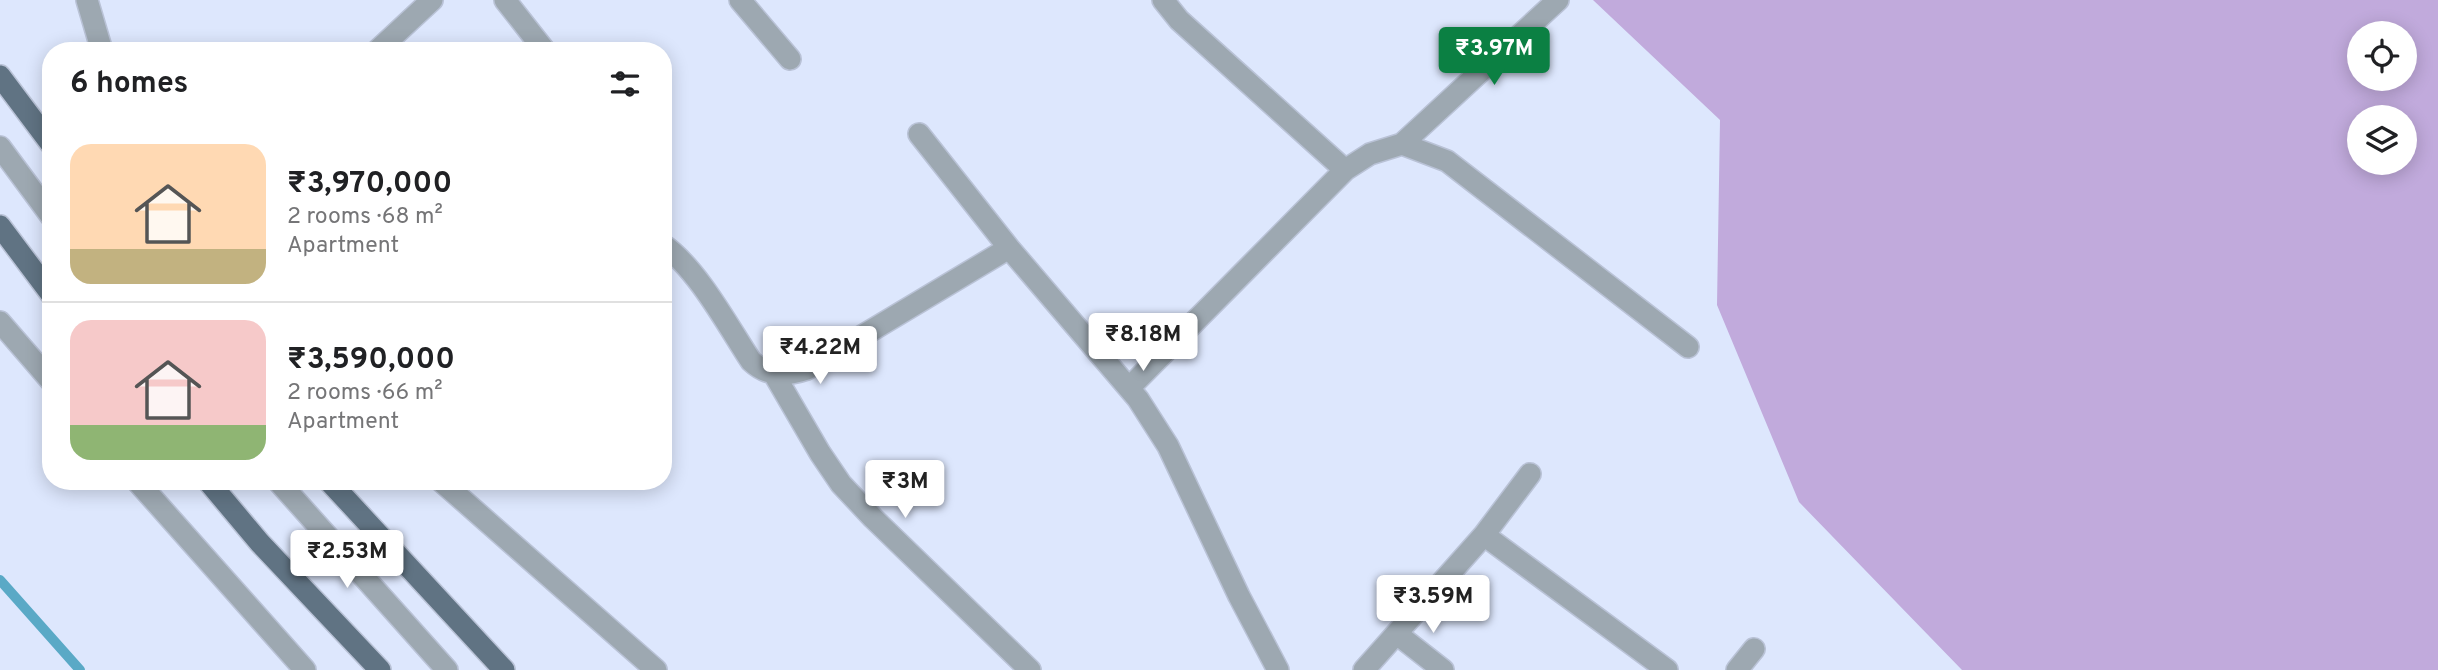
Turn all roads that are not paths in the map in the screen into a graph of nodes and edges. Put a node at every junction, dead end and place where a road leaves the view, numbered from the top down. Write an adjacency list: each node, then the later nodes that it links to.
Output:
1 (88, 0): 7 (street)
2 (432, 0): 8 (street)
3 (505, 0): 9 (street)
4 (740, 0): 10 (street)
5 (1163, 0): 16 (street)
6 (1558, 0): 14 (street)
7 (100, 42)
8 (387, 42)
9 (538, 42)
10 (790, 59)
11 (0, 76): 12 (main road)
12 (42, 132)
13 (919, 134): 19 (street)
14 (1402, 144): 16 (street); 23 (street)
15 (0, 147): 17 (street)
16 (1345, 170): 26 (street)
17 (42, 204)
18 (0, 226): 21 (main road)
19 (1009, 248): 25 (street); 26 (street)
20 (672, 251): 25 (street)
21 (42, 282)
22 (0, 322): 24 (street)
23 (1688, 347)
24 (42, 371)
25 (774, 374): 41 (street)
26 (1129, 388): 42 (street)
27 (1530, 474): 33 (street)
28 (145, 490): 36 (street)
29 (215, 490): 37 (main road)
30 (286, 490): 38 (street)
31 (337, 490): 39 (main road)
32 (451, 490): 40 (street)
33 (1484, 535): 34 (street); 45 (street)
34 (1397, 634): 43 (street); 44 (street)
35 (1754, 649): 46 (street)
36 (305, 670)
37 (380, 670)
38 (447, 670)
39 (504, 670)
40 (656, 670)
41 (1030, 670)
42 (1278, 670)
43 (1364, 670)
44 (1443, 670)
45 (1667, 670)
46 (1737, 670)

